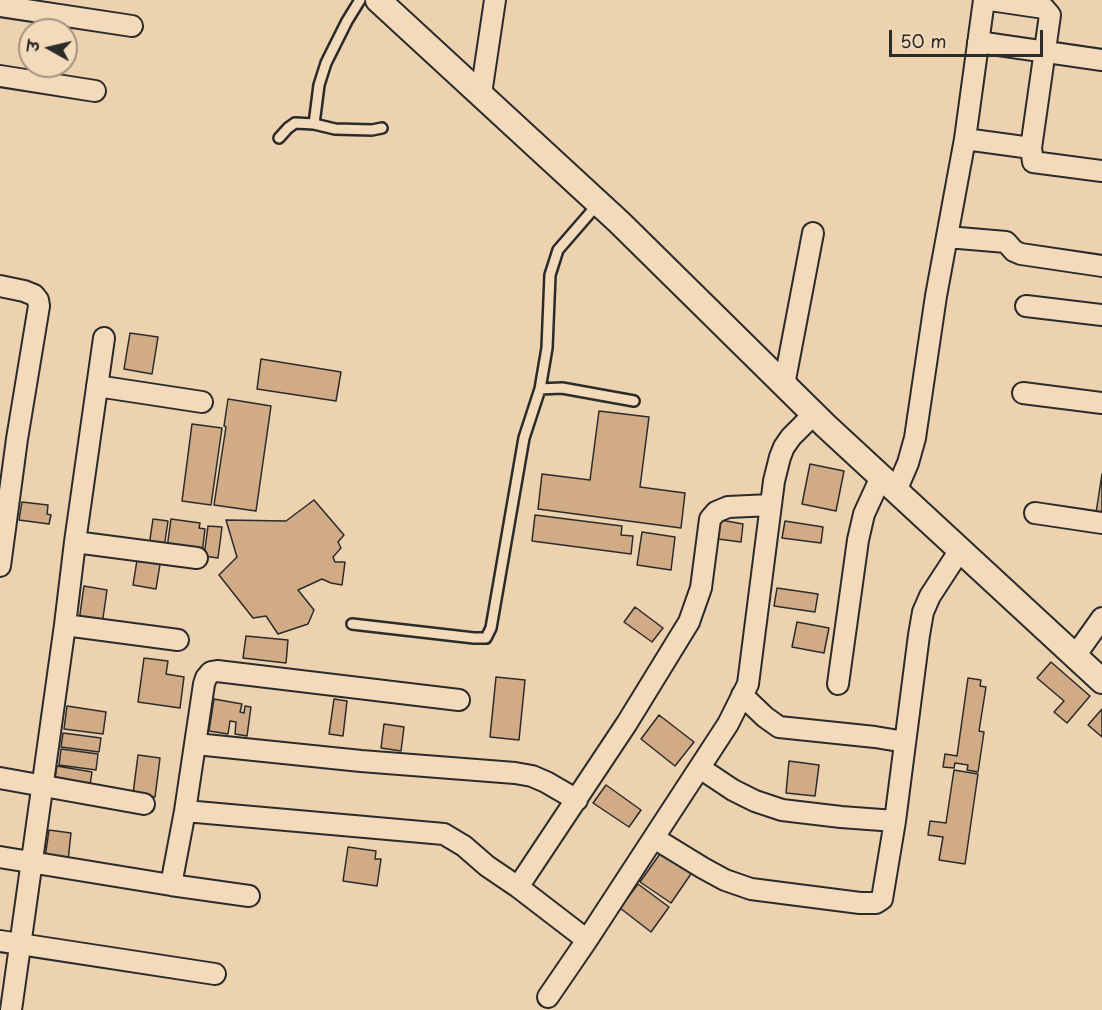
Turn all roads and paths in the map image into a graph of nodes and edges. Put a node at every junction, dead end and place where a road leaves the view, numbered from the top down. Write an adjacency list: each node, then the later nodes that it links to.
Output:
1 (360, 0): 14 (lane)
2 (378, 0): 13 (street)
3 (495, 0): 13 (street)
4 (984, 0): 8 (street)
5 (990, 0): 9 (street)
6 (0, 6): 7 (street)
7 (132, 26)
8 (978, 42): 9 (street); 17 (street)
9 (1046, 53): 10 (street); 18 (street)
10 (1102, 60)
11 (0, 76): 12 (street)
12 (95, 91)
13 (481, 94): 20 (street)
14 (314, 124): 15 (lane); 16 (lane)
15 (382, 128)
16 (279, 138)
17 (965, 139): 18 (street); 22 (street)
18 (1031, 148): 19 (street)
19 (1102, 171)
20 (599, 203): 28 (street); 30 (lane)
21 (813, 233): 28 (street)
22 (947, 237): 23 (street); 37 (street)
23 (1102, 266)
24 (0, 286): 36 (street)
25 (1026, 306): 26 (street)
26 (1102, 315)
27 (104, 338): 29 (street)
28 (784, 385): 35 (street)
29 (97, 386): 33 (street); 41 (street)
30 (540, 388): 32 (lane); 46 (lane)
31 (1023, 393): 34 (street)
32 (634, 400)
33 (202, 402)
34 (1102, 403)
35 (814, 414): 37 (street); 38 (street)
36 (8, 437): 44 (street)
37 (889, 484): 42 (street); 51 (street)
38 (771, 505): 52 (street); 59 (street)
39 (1035, 513): 40 (street)
40 (1102, 523)
41 (75, 542): 43 (street); 47 (street)
42 (960, 550): 49 (street); 54 (street)
43 (197, 558)
44 (0, 566)
45 (1102, 618): 49 (street)
46 (352, 624)
47 (65, 625): 48 (street); 58 (street)
48 (178, 640)
49 (1075, 656): 50 (street)
50 (1102, 681)
51 (838, 684)
52 (742, 695): 54 (street); 56 (street)
53 (459, 700): 55 (street)
54 (905, 742): 62 (street)
55 (196, 744): 59 (street); 61 (street)
56 (700, 768): 62 (street); 63 (street)
57 (0, 778): 58 (street)
58 (42, 786): 60 (street); 65 (street)
59 (577, 800): 67 (street)
60 (144, 804)
61 (185, 811): 66 (street); 67 (street)
62 (895, 821): 63 (street)
63 (654, 837): 69 (street)
64 (0, 857): 65 (street)
65 (31, 861): 66 (street); 71 (street)
66 (171, 885): 68 (street)
67 (518, 887): 69 (street)
68 (249, 896)
69 (586, 940): 73 (street)
70 (0, 941): 71 (street)
71 (21, 944): 72 (street); 74 (street)
72 (215, 974)
73 (548, 997)
74 (11, 1010)

